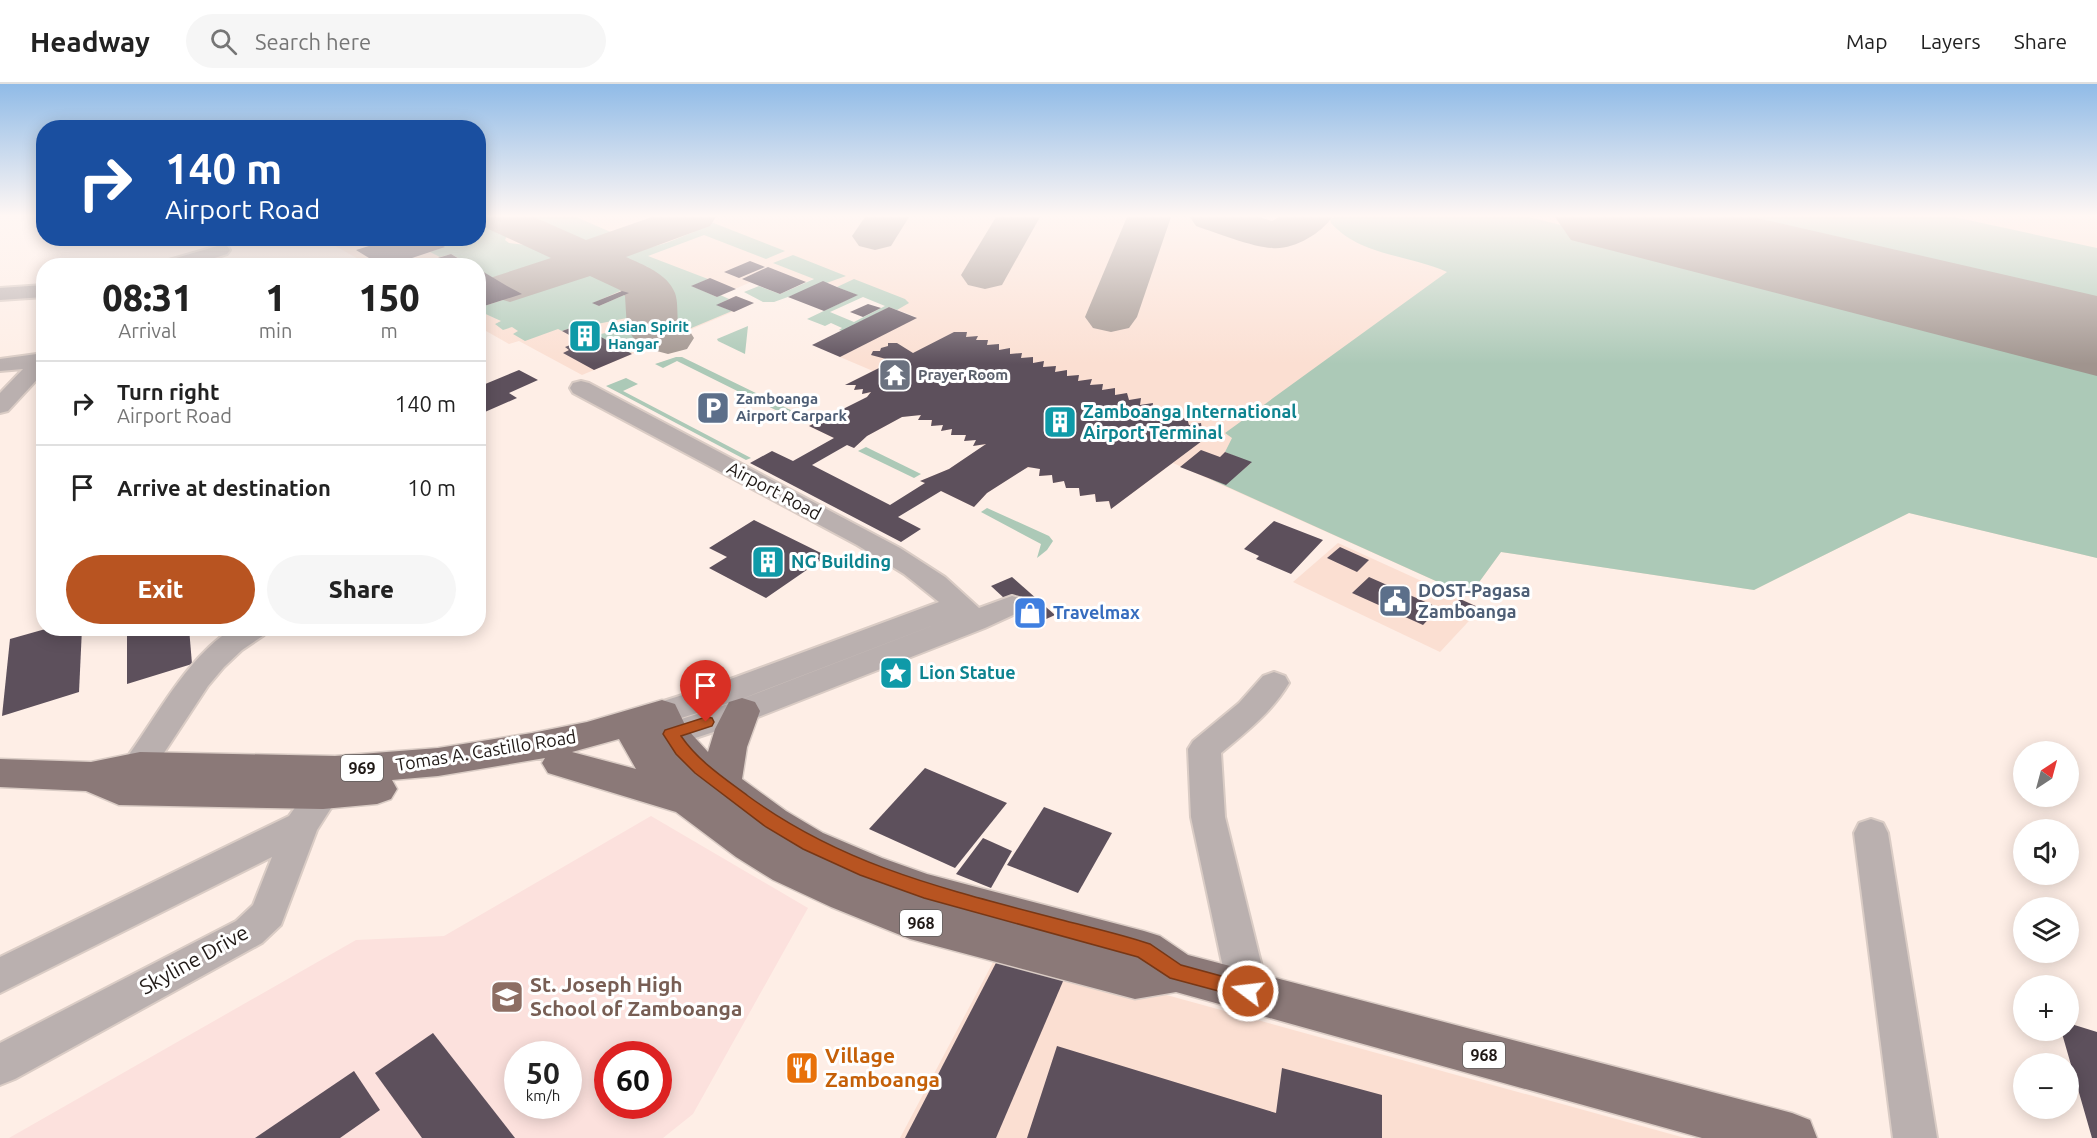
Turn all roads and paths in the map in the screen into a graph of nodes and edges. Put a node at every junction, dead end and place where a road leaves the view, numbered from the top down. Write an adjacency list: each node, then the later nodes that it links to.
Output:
1 (36, 292): 2 (street)
2 (0, 294)
3 (36, 361): 4 (street)
4 (0, 365)
5 (36, 367): 7 (street)
6 (581, 388): 9 (street, Airport Road)
7 (0, 406)
8 (1012, 605): 9 (street)
9 (968, 613): 12 (street, 969); 13 (street, 969)
10 (240, 636): 16 (street)
11 (1274, 683): 22 (street)
12 (742, 711): 13 (street, 969); 17 (main road)
13 (650, 728): 14 (main road, Tomas A. Castillo Road / 969); 17 (main road, 968)
14 (540, 760): 16 (main road, Tomas A. Castillo Road / 969); 17 (main road); 18 (main road, Tomas A. Castillo Road / 969)
15 (0, 773): 16 (main road, Tomas A. Castillo Road / 969)
16 (117, 778): 18 (main road, Tomas A. Castillo Road / 969)
17 (706, 793): 22 (main road, 968)
18 (323, 794): 19 (street, Skyline Drive)
19 (301, 826): 21 (street); 23 (street, Skyline Drive)
20 (1871, 833): 25 (street)
21 (0, 976)
22 (1248, 991): 24 (main road, 968)
23 (0, 1065)
24 (1792, 1138)
25 (1915, 1138)

